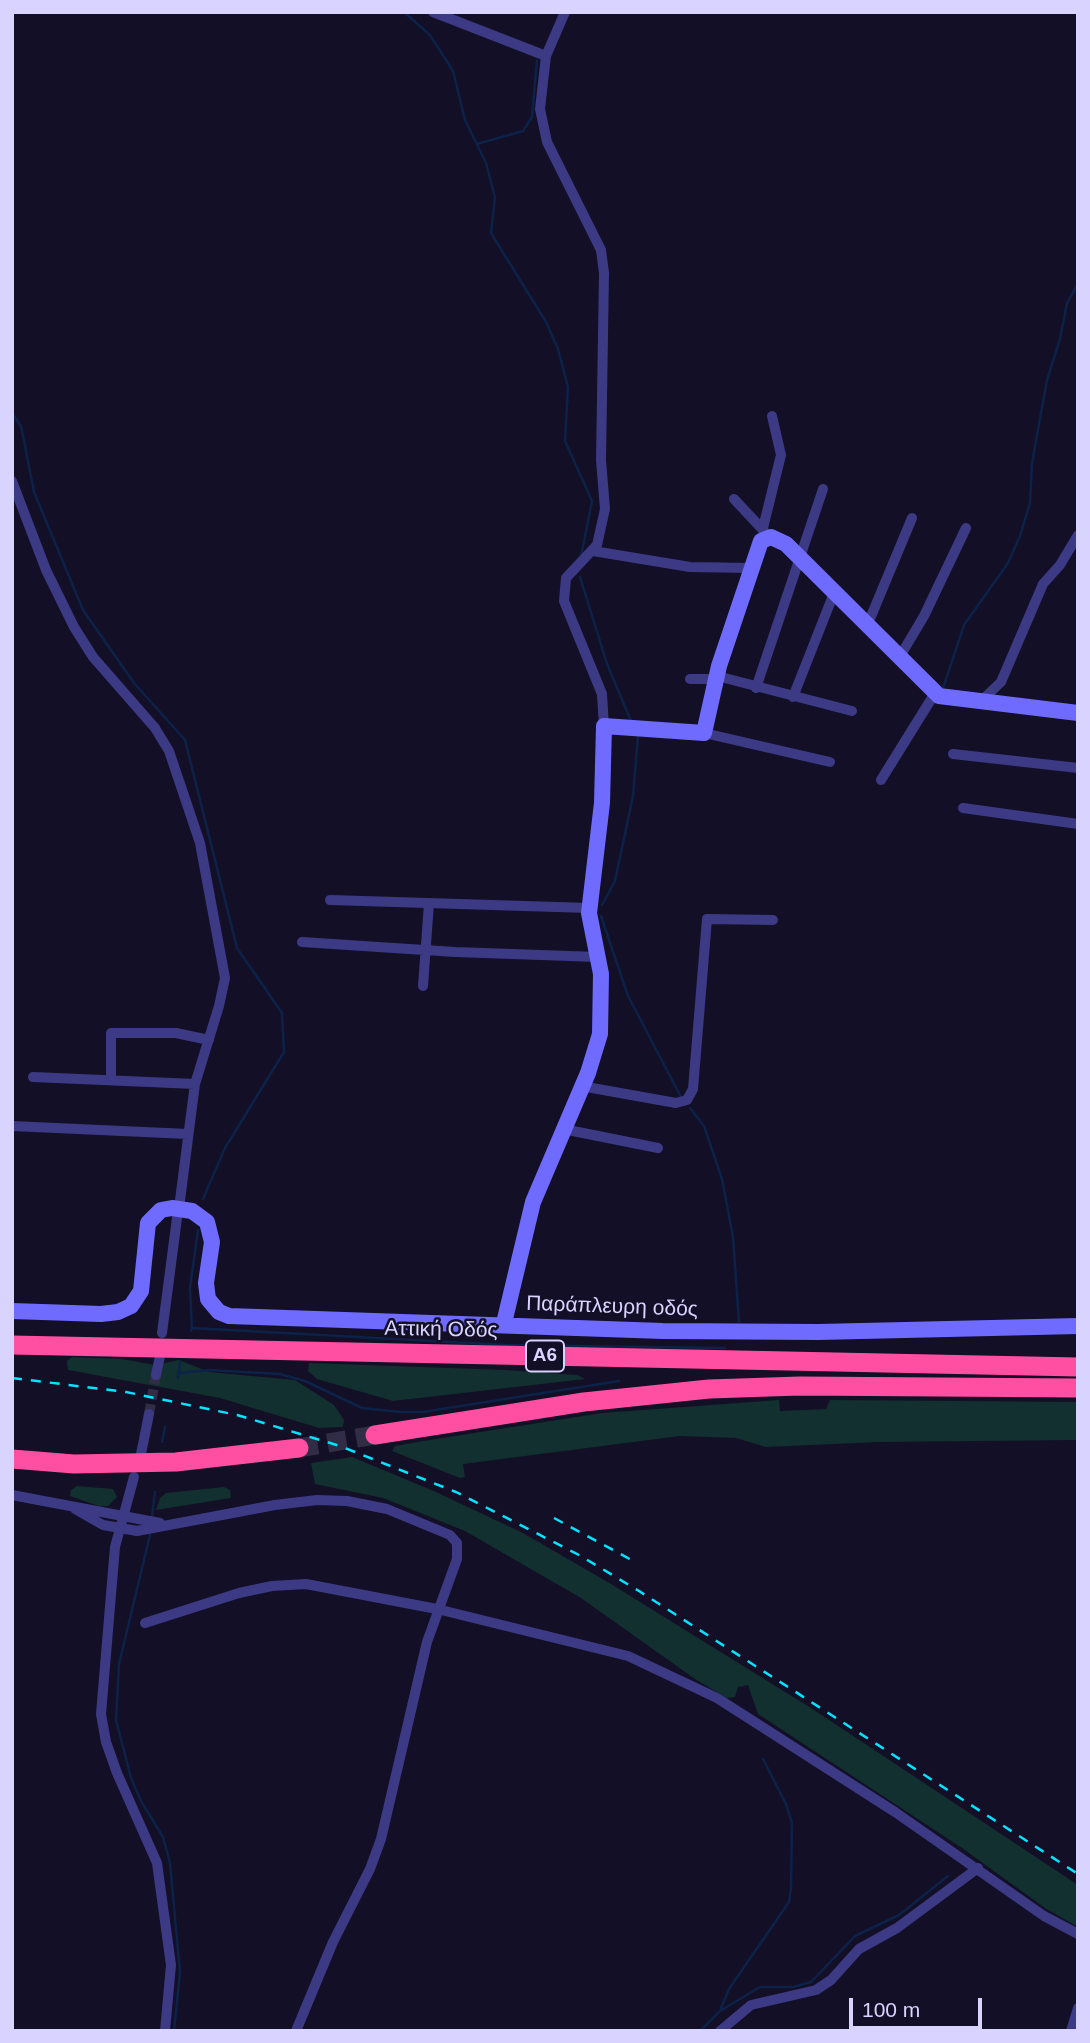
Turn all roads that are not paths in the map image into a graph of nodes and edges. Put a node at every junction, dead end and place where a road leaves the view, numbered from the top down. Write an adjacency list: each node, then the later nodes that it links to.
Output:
1 (433, 12): 3 (street)
2 (565, 12): 3 (street)
3 (546, 56): 12 (street)
4 (772, 416): 10 (street)
5 (12, 481): 42 (street)
6 (824, 489): 13 (street)
7 (734, 499): 10 (street)
8 (912, 517): 16 (street)
9 (966, 528): 17 (street)
10 (764, 532): 13 (street); 14 (street)
11 (1078, 535): 23 (street)
12 (593, 551): 14 (street); 26 (street)
13 (799, 558): 15 (street); 20 (street)
14 (751, 568): 18 (street)
15 (834, 593): 16 (street); 22 (street)
16 (867, 626): 17 (street)
17 (899, 658): 21 (street)
18 (716, 678): 19 (street); 20 (street); 27 (street)
19 (690, 679)
20 (755, 688): 22 (street)
21 (935, 693): 23 (street); 31 (street)
22 (793, 696): 24 (street)
23 (980, 702): 25 (street)
24 (852, 711)
25 (1078, 713)
26 (604, 726): 27 (street); 36 (street)
27 (704, 733): 29 (street)
28 (953, 754): 30 (street)
29 (830, 762)
30 (1078, 768)
31 (881, 780)
32 (963, 808): 33 (street)
33 (1078, 824)
34 (330, 900): 35 (street)
35 (429, 903): 36 (street); 39 (street)
36 (589, 908): 40 (street)
37 (773, 920): 46 (street)
38 (302, 942): 39 (street)
39 (426, 951): 40 (street); 41 (street)
40 (597, 957): 46 (street)
41 (423, 986)
42 (209, 1040): 44 (street); 45 (street)
43 (33, 1077): 44 (street)
44 (111, 1079): 45 (street)
45 (195, 1084): 49 (street)
46 (581, 1086): 48 (street)
47 (12, 1126): 49 (street)
48 (563, 1129): 50 (street); 53 (street)
49 (188, 1134): 51 (street)
50 (658, 1148)
51 (178, 1213): 52 (street); 53 (street, Παράπλευρη οδός); 55 (street)
52 (12, 1311)
53 (504, 1323): 54 (street, Παράπλευρη οδός)
54 (1078, 1326)
55 (162, 1333)
56 (12, 1345): 58 (highway, Αττική Οδός / Α6)
57 (160, 1356): 59 (street)
58 (1078, 1367)
59 (156, 1375)
60 (1078, 1388): 62 (highway)
61 (149, 1414): 64 (street)
62 (375, 1436)
63 (299, 1448): 65 (highway)
64 (141, 1454)
65 (12, 1459)
66 (134, 1477): 68 (street)
67 (12, 1495): 68 (street)
68 (121, 1524): 69 (street); 74 (street)
69 (437, 1609): 70 (street); 71 (street); 75 (street)
70 (145, 1623)
71 (978, 1868): 72 (street); 76 (street)
72 (1078, 1934)
73 (1078, 2008): 77 (street)
74 (165, 2031)
75 (296, 2031)
76 (720, 2031)
77 (1071, 2031)

